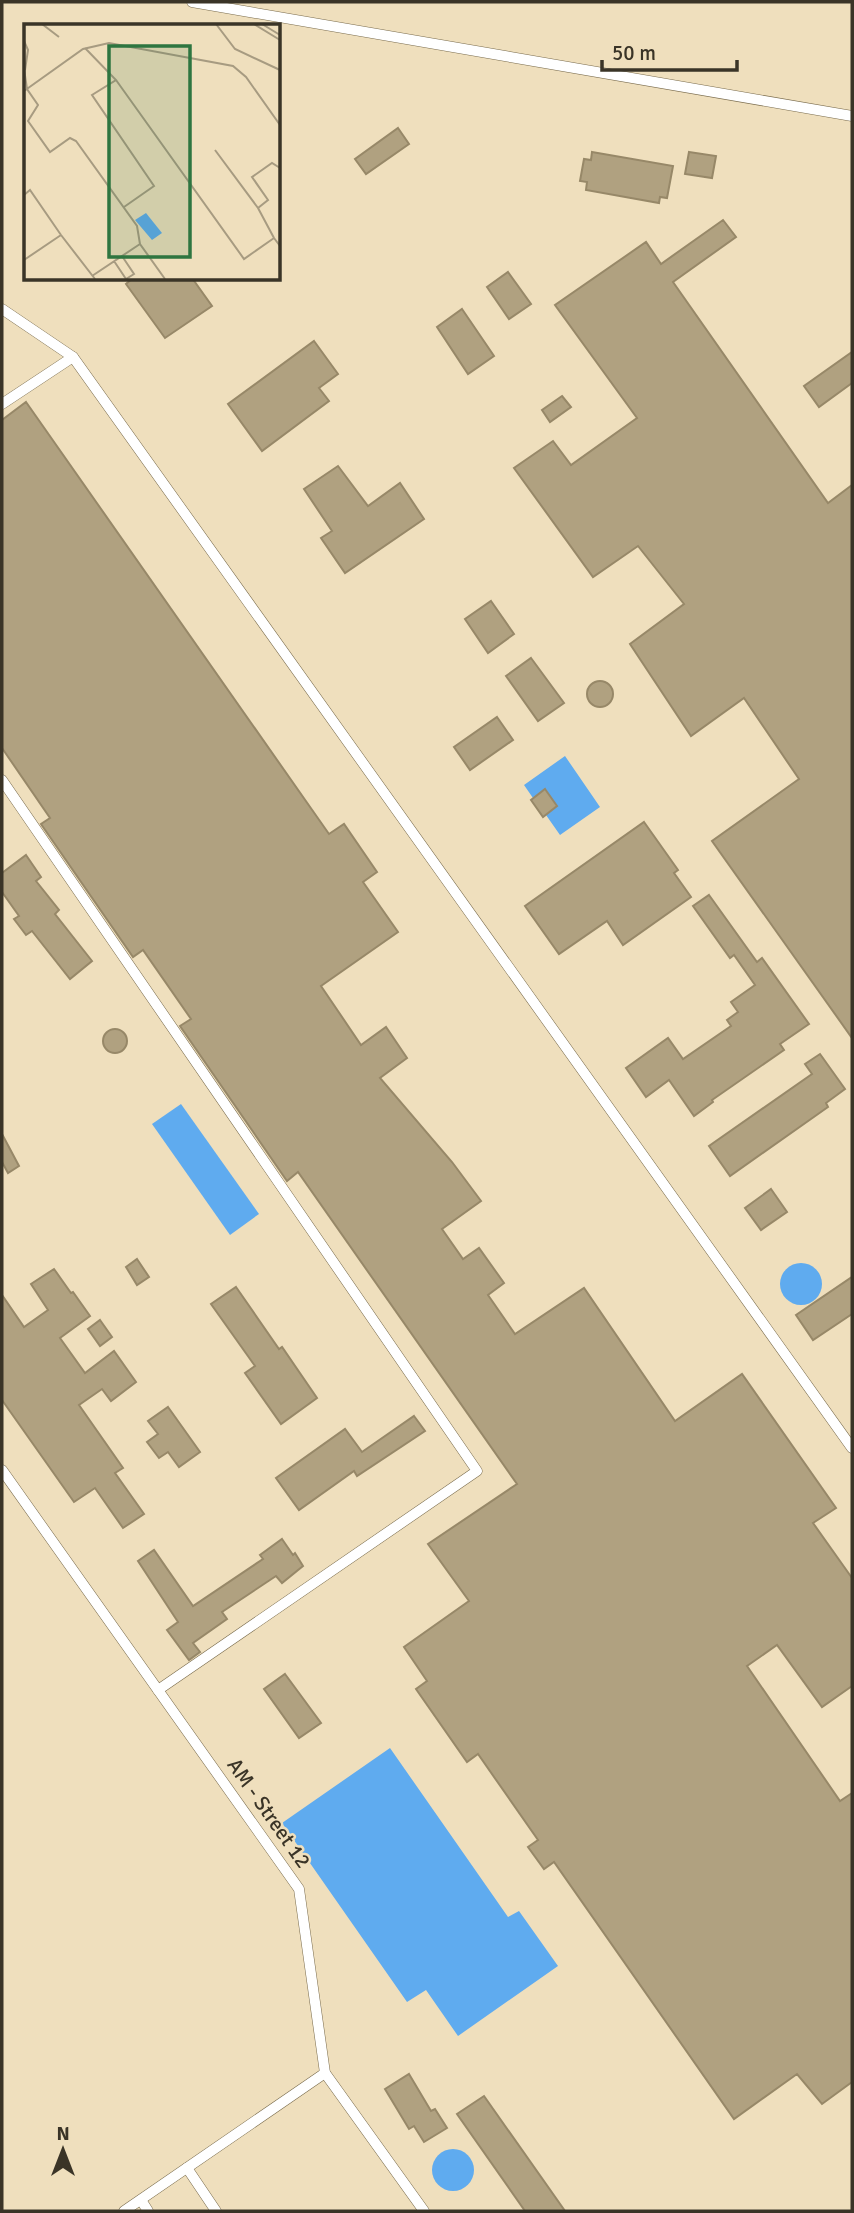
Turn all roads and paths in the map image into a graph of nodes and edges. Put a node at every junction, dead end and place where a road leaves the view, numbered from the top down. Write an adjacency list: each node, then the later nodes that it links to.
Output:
1 (192, 2): 2 (lane)
2 (852, 116)
3 (2, 309): 4 (lane)
4 (73, 357): 5 (lane); 7 (lane)
5 (2, 404)
6 (2, 780): 9 (lane)
7 (852, 1448)
8 (2, 1469): 9 (lane, AM - Street 12)
9 (158, 1690): 10 (lane, AM - Street 12)
10 (325, 2073): 11 (lane); 16 (lane, AM - Street 12)
11 (187, 2168): 12 (lane); 15 (lane)
12 (141, 2200): 13 (lane); 14 (lane)
13 (124, 2211)
14 (148, 2211)
15 (216, 2211)
16 (424, 2211)

